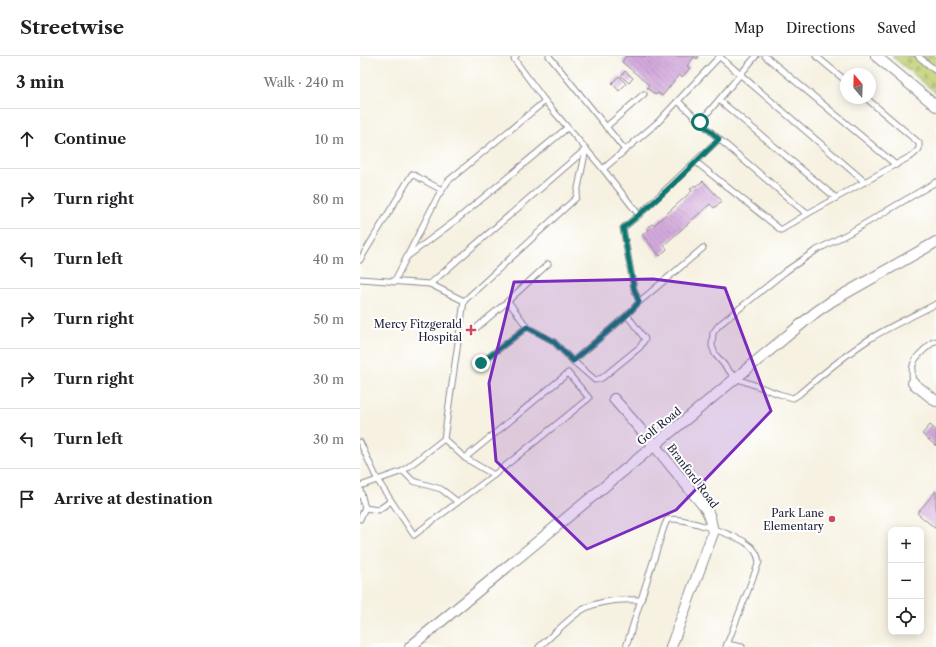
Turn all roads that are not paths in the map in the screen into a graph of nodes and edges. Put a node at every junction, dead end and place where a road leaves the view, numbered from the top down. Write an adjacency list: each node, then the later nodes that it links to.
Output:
1 (516, 56): 14 (lane)
2 (549, 56): 19 (lane)
3 (720, 56): 10 (lane); 15 (lane)
4 (756, 56): 10 (lane)
5 (765, 56): 25 (lane)
6 (816, 56): 11 (lane)
7 (876, 56): 17 (street)
8 (918, 56): 9 (lane)
9 (936, 71)
10 (741, 74): 13 (lane); 27 (lane)
11 (840, 76)
12 (644, 94): 19 (lane)
13 (719, 100): 18 (lane); 30 (lane)
14 (545, 101): 20 (lane); 29 (lane)
15 (678, 102): 18 (lane); 23 (lane)
16 (873, 104): 25 (lane)
17 (936, 106)
18 (700, 122): 21 (lane)
19 (606, 126): 23 (lane)
20 (567, 128): 22 (lane); 35 (lane)
21 (719, 139): 24 (lane); 31 (lane)
22 (586, 149): 26 (lane); 40 (lane); 41 (lane)
23 (625, 150): 26 (lane)
24 (696, 162): 31 (lane); 32 (lane)
25 (896, 165): 27 (lane)
26 (603, 169): 32 (lane)
27 (866, 182): 30 (lane)
28 (936, 182): 51 (lane)
29 (442, 190): 35 (lane); 36 (lane)
30 (836, 198): 31 (lane)
31 (807, 214)
32 (639, 215): 43 (lane)
33 (936, 242): 51 (street, Golf Road)
34 (703, 248): 43 (lane)
35 (407, 257): 39 (lane)
36 (360, 260)
37 (548, 264): 42 (lane)
38 (360, 279): 39 (lane)
39 (394, 282): 40 (lane)
40 (430, 284): 41 (lane)
41 (464, 301): 55 (lane)
42 (508, 301): 46 (lane); 47 (lane)
43 (639, 302): 45 (lane)
44 (936, 305): 51 (lane)
45 (627, 315): 49 (lane); 49 (lane)
46 (527, 327): 49 (lane); 50 (lane)
47 (476, 329)
48 (936, 341): 52 (lane)
49 (573, 361)
50 (481, 363)
51 (735, 378): 57 (street, Golf Road)
52 (913, 383): 54 (street)
53 (614, 399): 57 (street, Branford Road)
54 (936, 401)
55 (444, 439): 58 (lane); 59 (lane)
56 (360, 442): 61 (lane)
57 (654, 445): 67 (street, Branford Road); 70 (street, Golf Road)
58 (465, 458): 60 (lane); 60 (lane)
59 (403, 471): 61 (lane); 64 (lane)
60 (494, 475): 64 (lane)
61 (378, 481): 62 (lane); 63 (lane)
62 (360, 488): 65 (lane)
63 (391, 501): 64 (lane); 65 (lane)
64 (458, 502)
65 (365, 508): 66 (lane)
66 (360, 519)
67 (713, 529): 68 (lane); 69 (lane); 73 (street)
68 (641, 600): 71 (lane); 72 (lane)
69 (727, 645): 74 (lane)
70 (410, 647)
71 (539, 647)
72 (626, 647)
73 (671, 647)
74 (742, 647)

